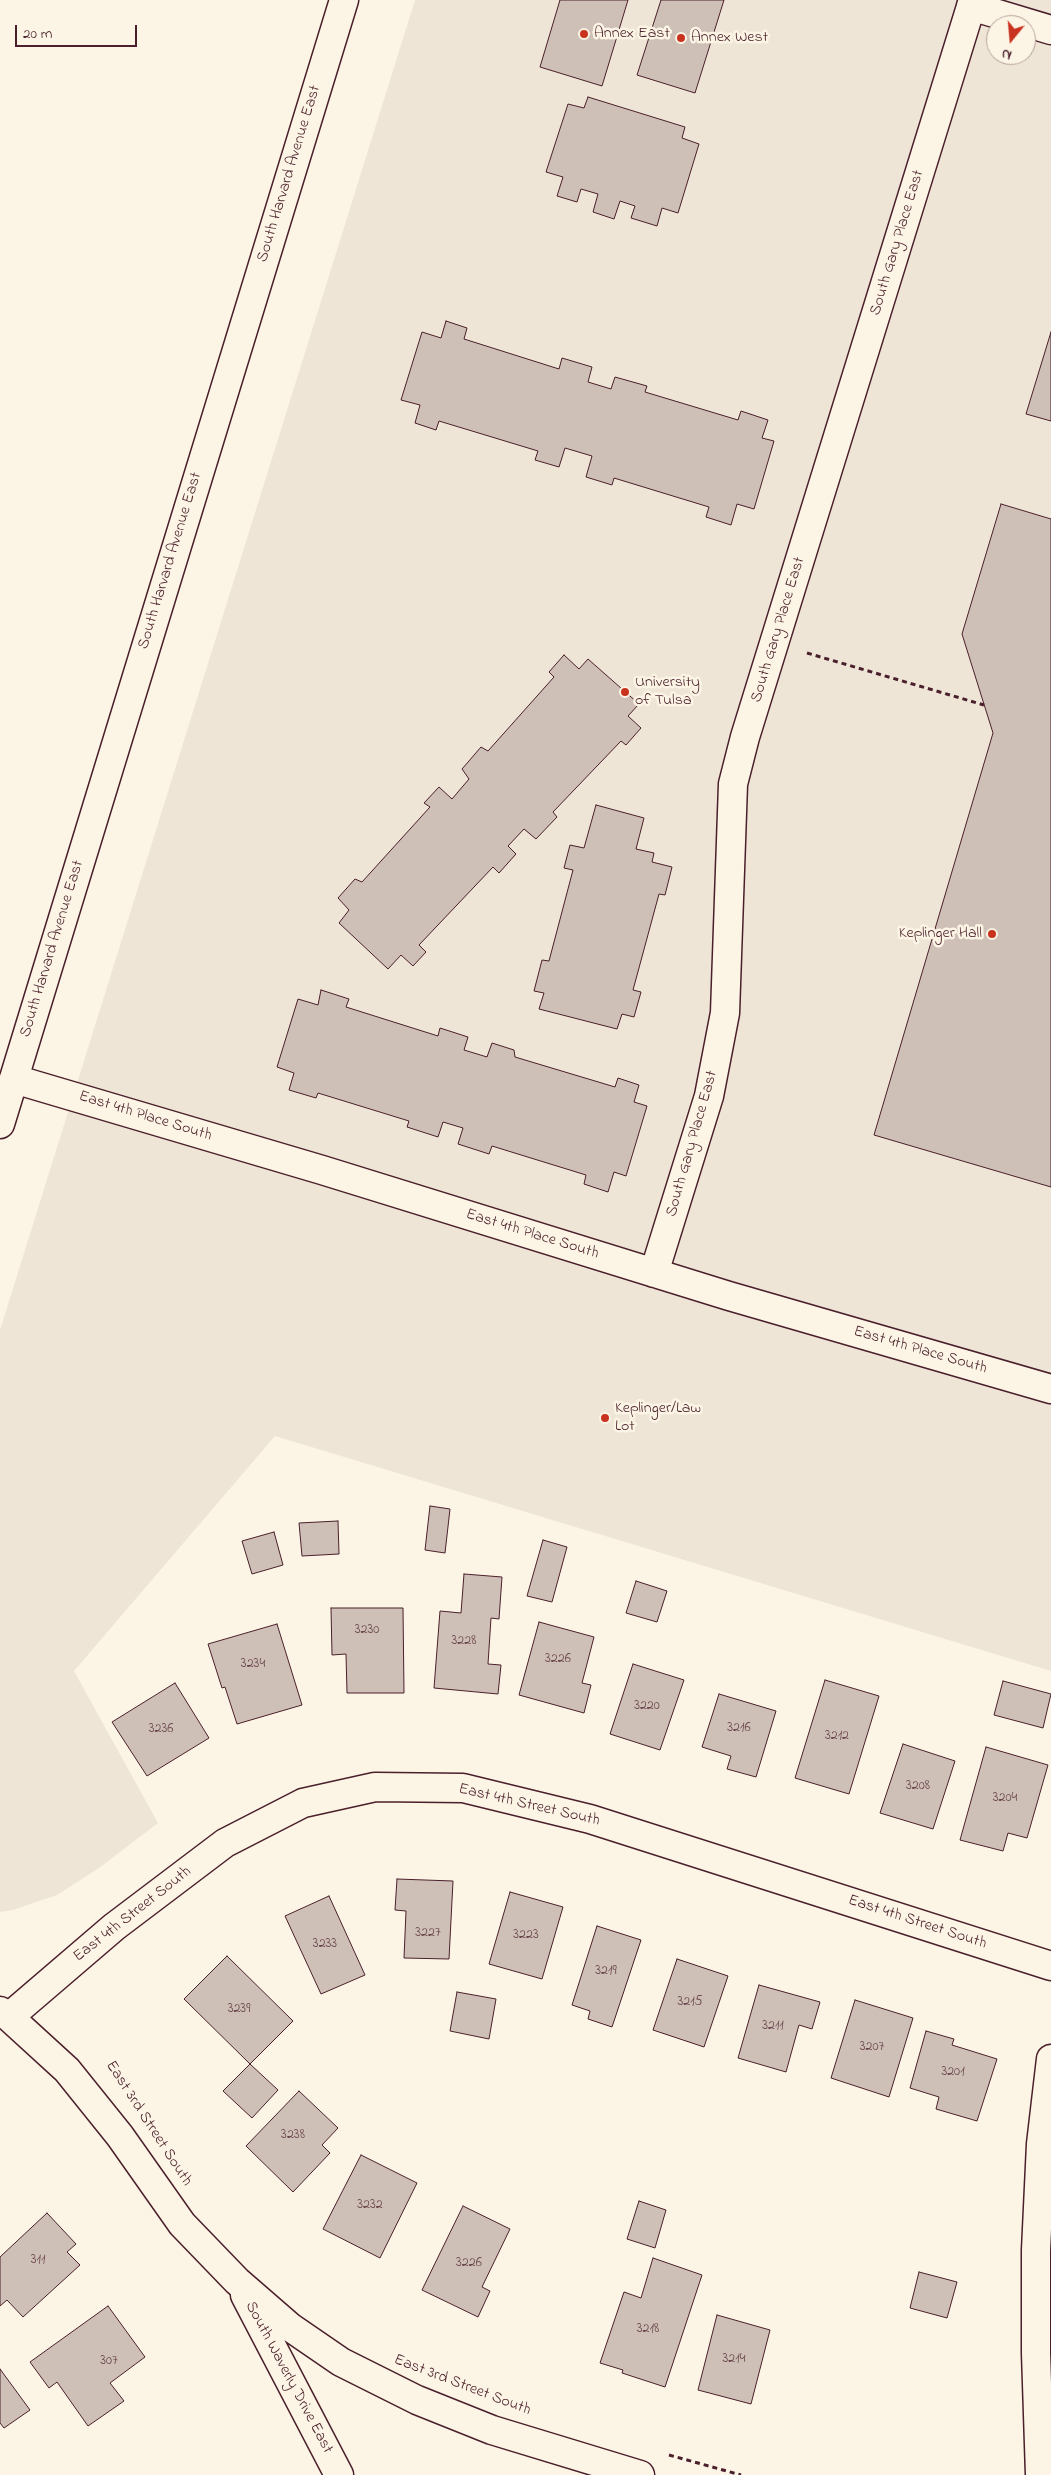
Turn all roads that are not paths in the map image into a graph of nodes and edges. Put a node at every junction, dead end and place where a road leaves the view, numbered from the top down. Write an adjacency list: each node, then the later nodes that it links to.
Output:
1 (344, 0): 4 (street, South Harvard Avenue East)
2 (972, 3): 3 (street); 6 (street, South Gary Place East)
3 (1051, 30)
4 (14, 1079): 5 (street, South Harvard Avenue East); 6 (street, East 4th Place South)
5 (0, 1124)
6 (654, 1273): 7 (street, East 4th Place South)
7 (1051, 1389)
8 (1051, 1966): 9 (street, East 4th Street South)
9 (5, 2014): 11 (street, East 3rd Street South)
10 (1051, 2059): 14 (street)
11 (237, 2281): 12 (street, South Waverly Drive East); 13 (street, East 3rd Street South)
12 (339, 2475)
13 (640, 2475)
14 (1040, 2475)

